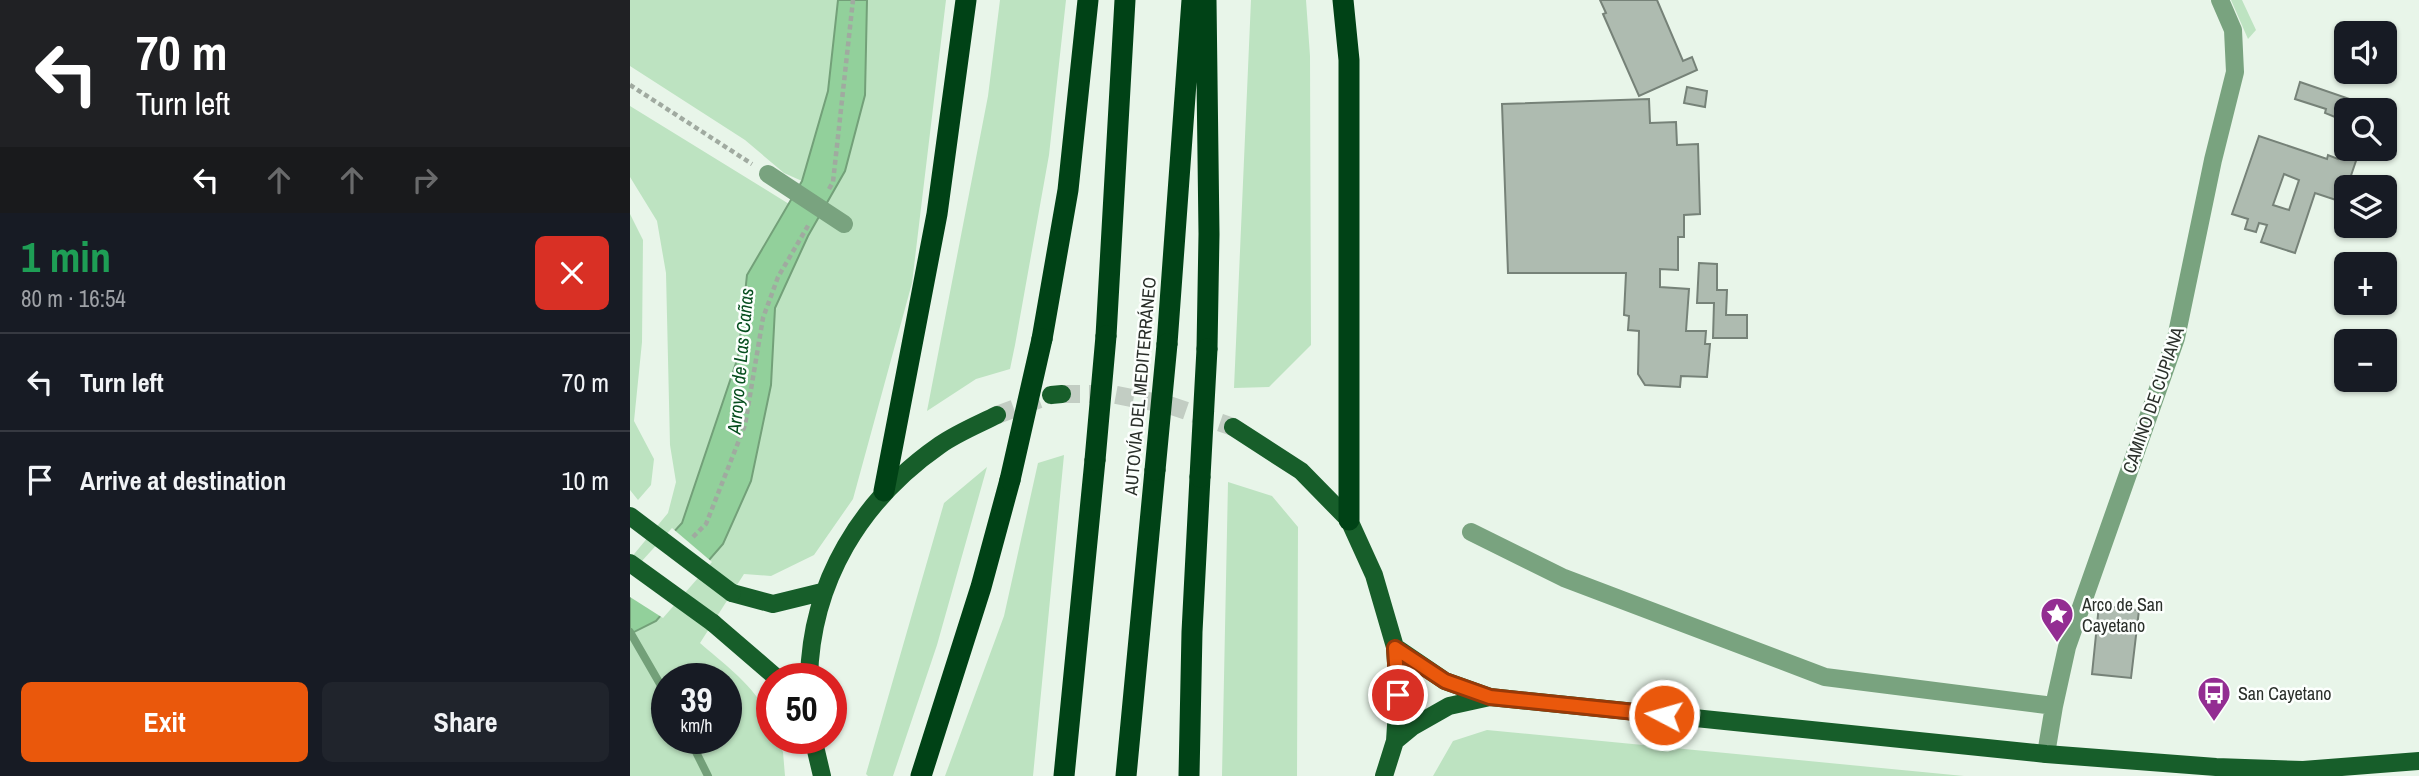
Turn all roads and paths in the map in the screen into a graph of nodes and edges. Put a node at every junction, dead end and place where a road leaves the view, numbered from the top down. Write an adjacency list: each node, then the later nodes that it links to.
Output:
1 (853, 0): 11 (path)
2 (966, 0): 16 (highway)
3 (1088, 0): 33 (highway, bridge)
4 (1125, 0): 34 (highway, bridge)
5 (1192, 0): 35 (highway, AUTOVÍA DEL MEDITERRÁNEO, bridge)
6 (1206, 0): 36 (highway, bridge)
7 (1343, 0): 18 (highway)
8 (2220, 0): 27 (street, CAMINO DE CUPIANA)
9 (630, 85): 10 (path)
10 (768, 174): 13 (street, bridge)
11 (826, 194)
12 (813, 218): 20 (path)
13 (844, 224)
14 (997, 415): 16 (main road)
15 (1233, 427): 18 (main road)
16 (884, 491): 22 (main road)
17 (630, 516): 22 (main road, bridge)
18 (1349, 520): 23 (main road)
19 (1471, 532): 27 (street)
20 (687, 542)
21 (630, 563): 24 (main road, bridge)
22 (822, 592): 25 (main road)
23 (1395, 648): 26 (main road); 28 (main road)
24 (760, 663)
25 (810, 663)
26 (1490, 697): 28 (main road); 30 (main road)
27 (2054, 706): 30 (street, CAMINO DE CUPIANA)
28 (1395, 741): 37 (main road)
29 (816, 754): 32 (main road)
30 (2046, 754): 31 (main road)
31 (2419, 761)
32 (821, 776)
33 (921, 776)
34 (1064, 776)
35 (1126, 776)
36 (1189, 776)
37 (1384, 776)

